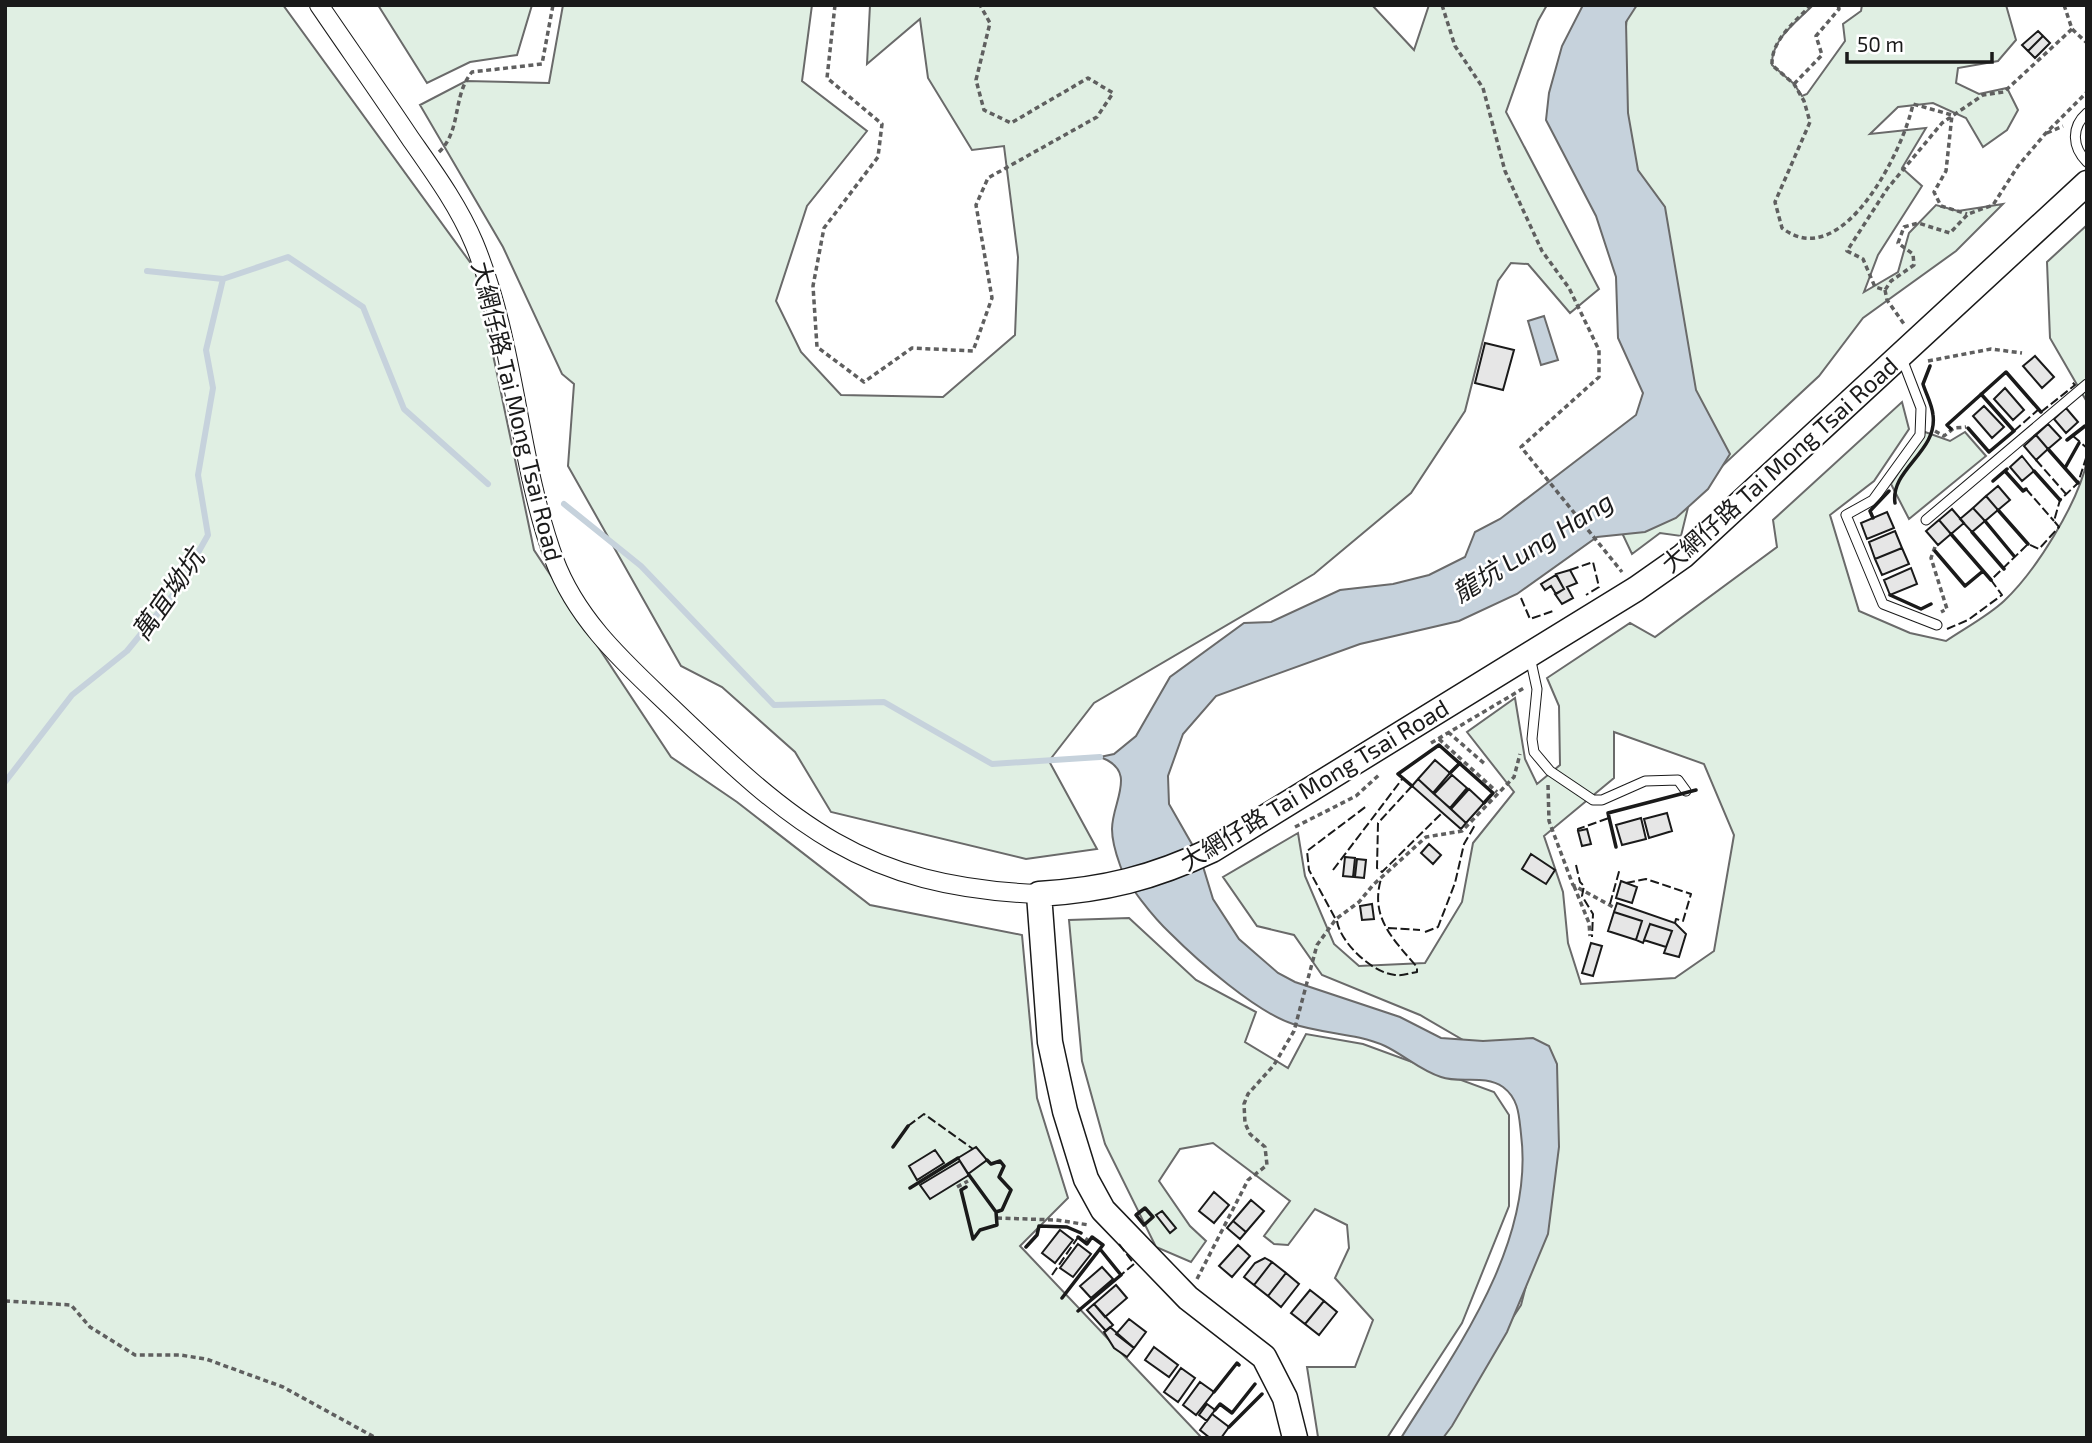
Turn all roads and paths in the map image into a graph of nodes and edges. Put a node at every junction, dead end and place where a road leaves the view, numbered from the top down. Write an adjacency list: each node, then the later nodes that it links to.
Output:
1 (319, 5): 16 (street, 大網仔路 Tai Mong Tsai Road)
2 (553, 5): 16 (path)
3 (835, 5): 4 (path)
4 (981, 5)
5 (1442, 5): 28 (path)
6 (1811, 5): 11 (path)
7 (1838, 5): 11 (path)
8 (2064, 5): 9 (path)
9 (2072, 29): 10 (path); 14 (path)
10 (2087, 43)
11 (1794, 84): 14 (path)
12 (2087, 92): 18 (path)
13 (2087, 113): 15 (lane)
14 (1952, 115): 18 (path); 19 (path)
15 (2087, 162)
16 (427, 163): 39 (street, 大網仔路 Tai Mong Tsai Road)
17 (2087, 183): 22 (street, 大網仔路 Tai Mong Tsai Road)
18 (1968, 214): 19 (path)
19 (1885, 290): 20 (path)
20 (1898, 316)
21 (2022, 353): 22 (path)
22 (1903, 361): 24 (lane); 31 (street, 大網仔路 Tai Mong Tsai Road)
23 (2087, 384): 26 (lane)
24 (1922, 414): 25 (path); 30 (lane)
25 (1966, 427)
26 (1926, 520)
27 (1935, 547): 29 (path)
28 (1628, 579)
29 (1947, 609)
30 (1937, 625)
31 (1530, 655): 32 (lane); 33 (street, 大網仔路 Tai Mong Tsai Road)
32 (1534, 720): 35 (lane); 37 (path)
33 (1434, 727): 34 (path); 37 (path); 39 (street, 大網仔路 Tai Mong Tsai Road)
34 (1486, 765)
35 (1547, 769): 36 (lane); 38 (path)
36 (1686, 791)
37 (1497, 792): 48 (path)
38 (1573, 885): 40 (path); 41 (path)
39 (1039, 894): 45 (street)
40 (1615, 908)
41 (1590, 936)
42 (968, 1181): 43 (path)
43 (957, 1186)
44 (997, 1218): 45 (path)
45 (1123, 1231): 51 (street)
46 (1090, 1235): 47 (path)
47 (1085, 1242)
48 (1191, 1289)
49 (5, 1301): 50 (path)
50 (376, 1438)
51 (1295, 1438)

